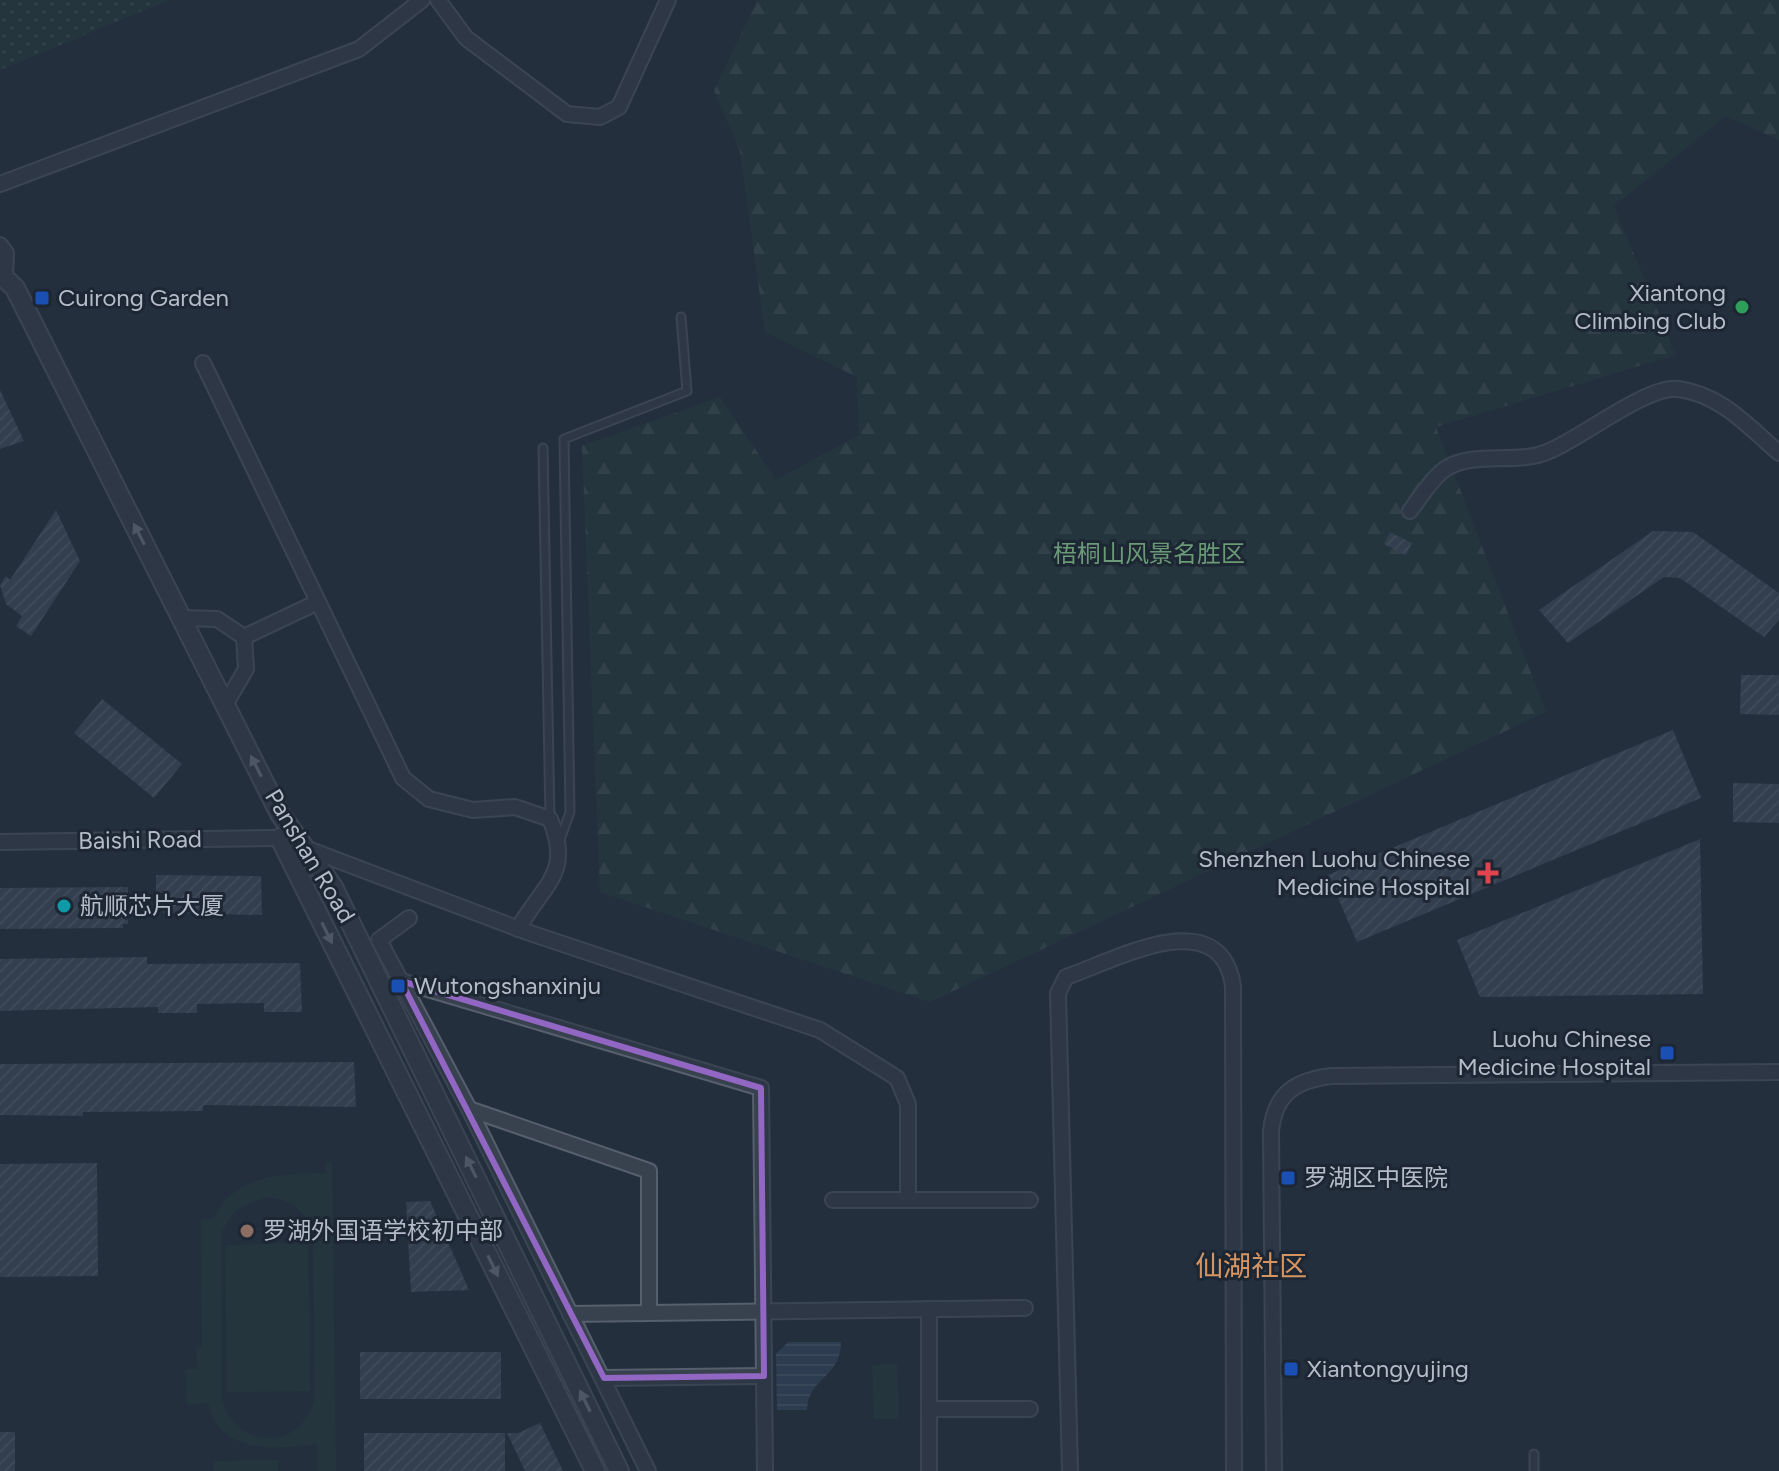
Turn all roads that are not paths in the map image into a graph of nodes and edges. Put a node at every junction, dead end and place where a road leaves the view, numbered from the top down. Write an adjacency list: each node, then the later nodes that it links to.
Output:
1 (422, 0): 4 (street)
2 (438, 0): 3 (street)
3 (668, 0)
4 (0, 184)
5 (0, 245): 6 (street)
6 (7, 280): 13 (street, Panshan Road, one-way to 6)
7 (681, 317): 19 (lane)
8 (203, 363): 12 (street)
9 (543, 448): 16 (lane)
10 (1779, 453): 11 (street)
11 (1410, 511)
12 (318, 602): 14 (street); 16 (street)
13 (182, 618): 14 (street); 15 (street, Panshan Road)
14 (244, 637): 15 (street)
15 (225, 705): 20 (street, Panshan Road, one-way to 15)
16 (550, 819): 19 (street)
17 (280, 838): 18 (street, Baishi Road); 39 (street, Panshan Road, one-way to 39)
18 (0, 842)
19 (559, 842): 22 (street)
20 (305, 848): 22 (street); 40 (street, Panshan Road, one-way to 20)
21 (409, 918): 23 (street)
22 (518, 929): 26 (street)
23 (401, 981): 25 (street); 31 (street)
24 (1779, 1072): 46 (street)
25 (469, 1109): 32 (street); 33 (street)
26 (908, 1199): 27 (street); 28 (street)
27 (833, 1200)
28 (1030, 1200)
29 (1025, 1308): 30 (street)
30 (929, 1309): 31 (street); 36 (street)
31 (764, 1310): 32 (street); 34 (street)
32 (649, 1311): 33 (street)
33 (570, 1314): 35 (street)
34 (764, 1376): 35 (street); 42 (street)
35 (604, 1378): 41 (street)
36 (929, 1409): 37 (street); 43 (street)
37 (1030, 1409)
38 (1534, 1454): 47 (lane)
39 (595, 1471)
40 (619, 1471)
41 (648, 1471)
42 (765, 1471)
43 (929, 1471)
44 (1070, 1471): 45 (street)
45 (1234, 1471)
46 (1274, 1471)
47 (1534, 1471)

